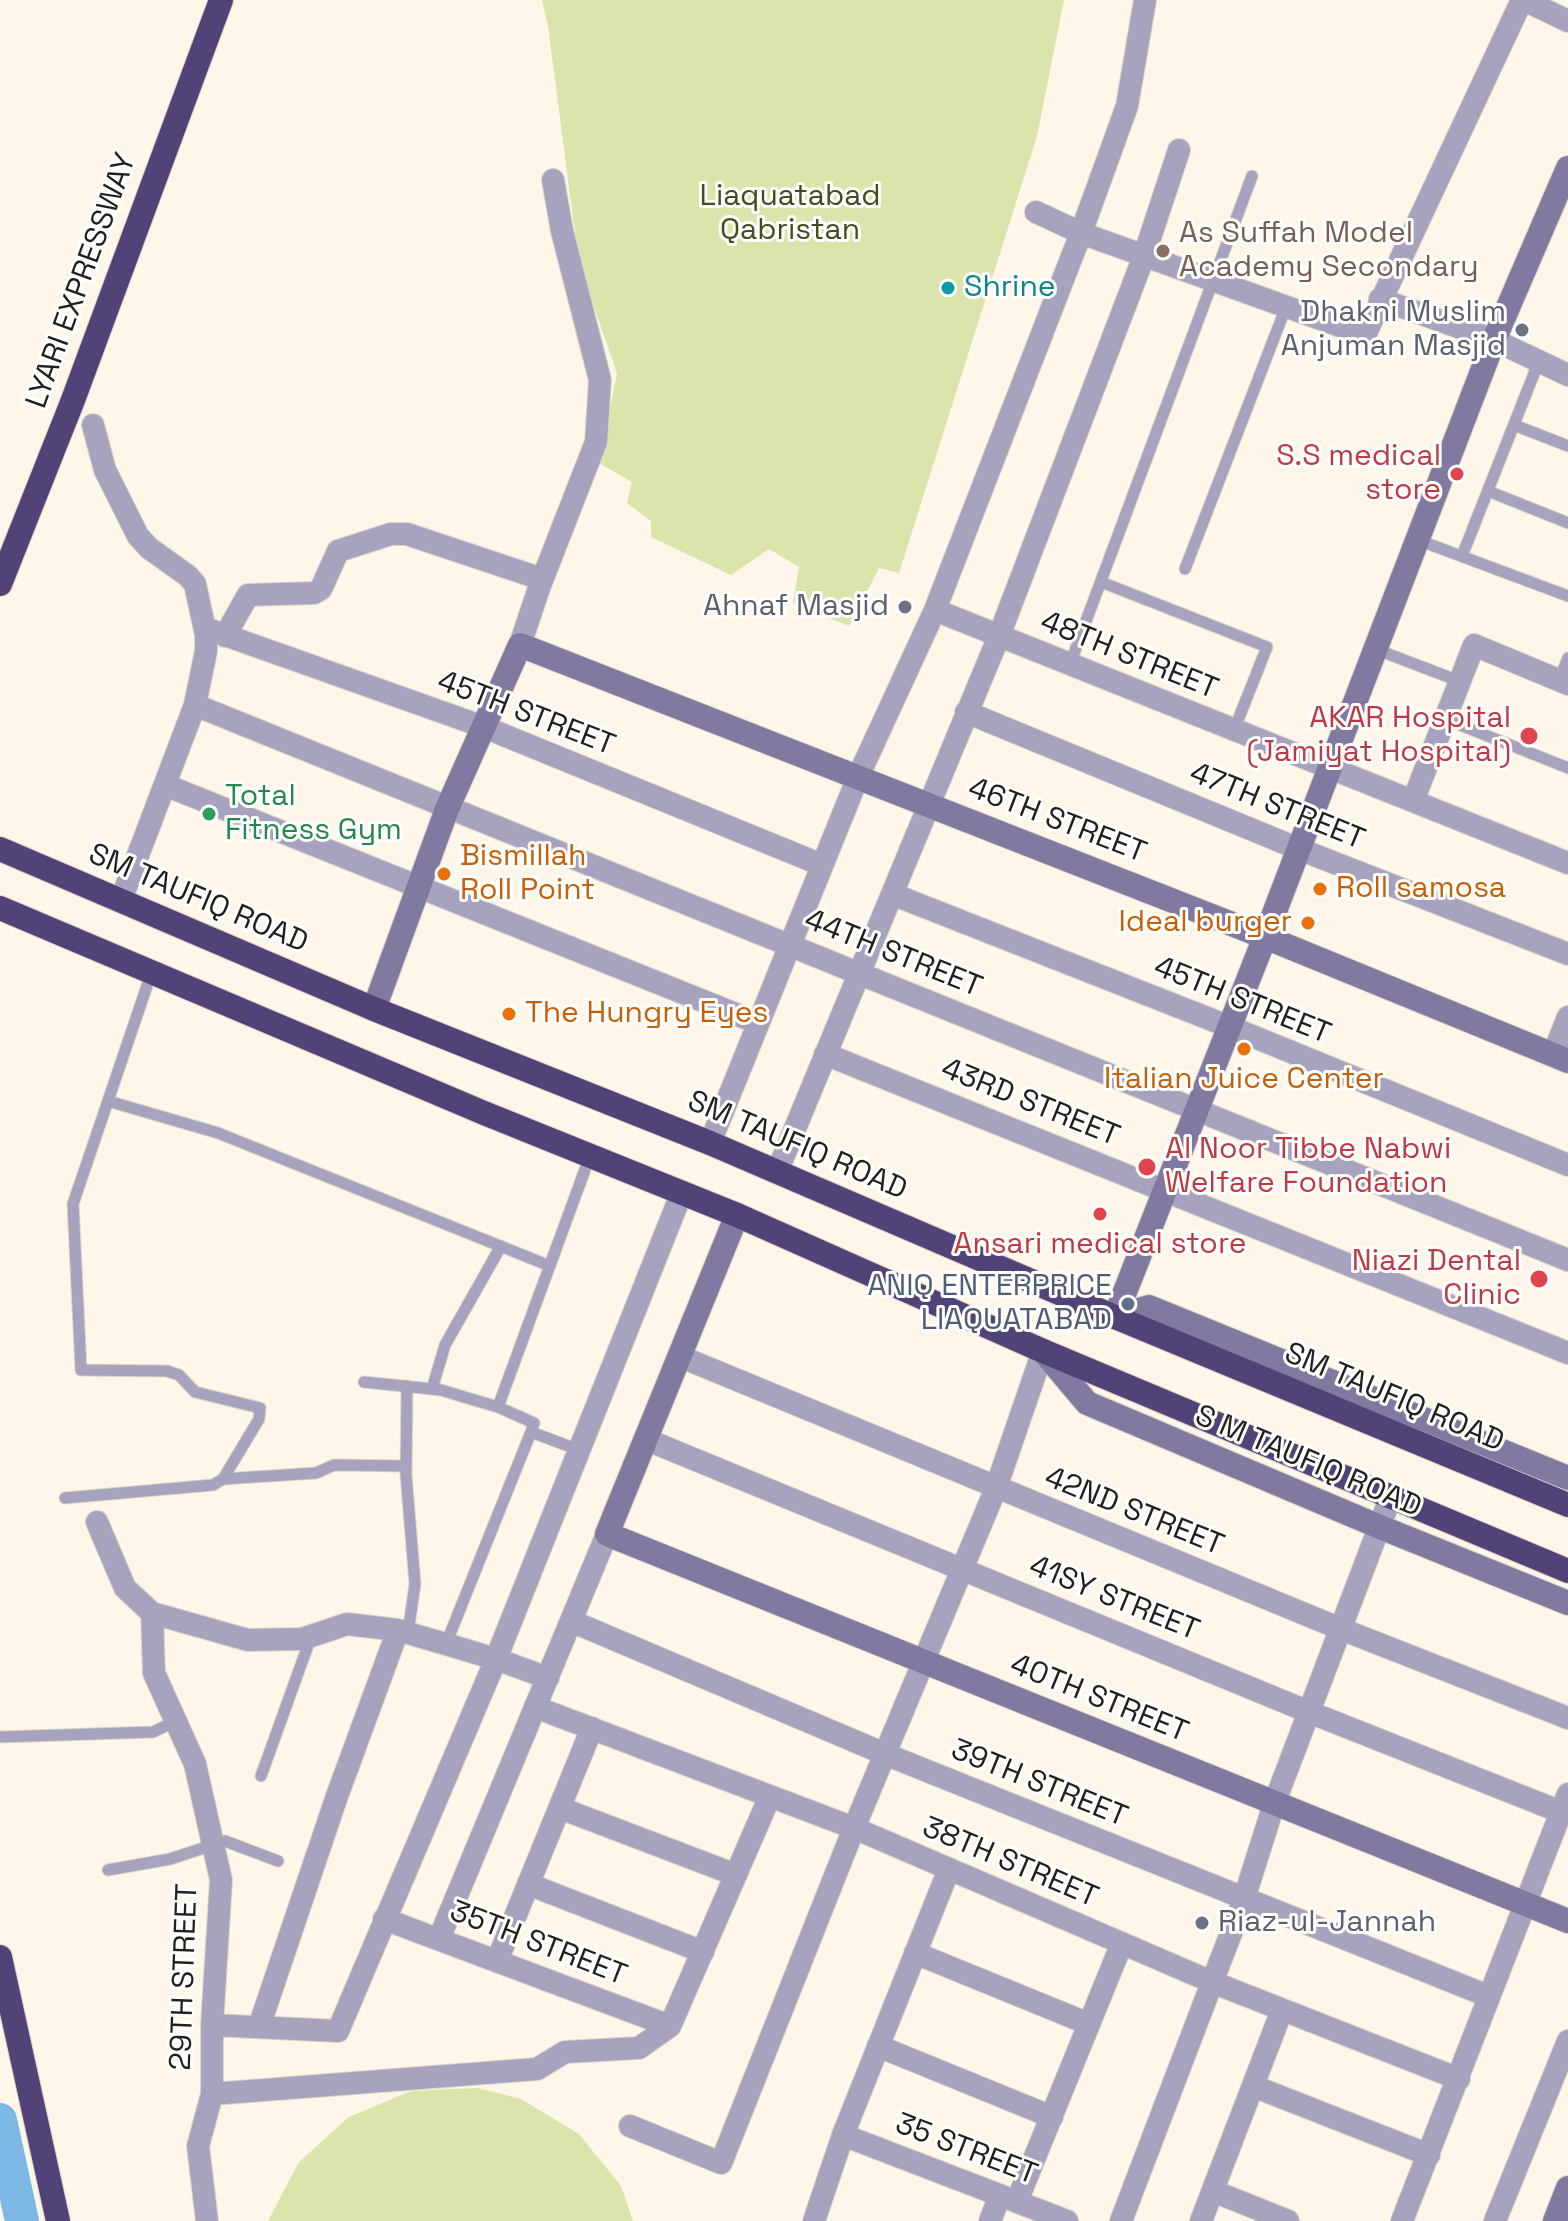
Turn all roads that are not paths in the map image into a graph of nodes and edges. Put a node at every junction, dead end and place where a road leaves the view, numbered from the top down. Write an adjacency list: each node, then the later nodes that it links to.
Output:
1 (221, 0): 28 (highway, LYARI EXPRESSWAY)
2 (1145, 0): 10 (street)
3 (1523, 0): 4 (street); 13 (street)
4 (1568, 21)
5 (1179, 150): 11 (street)
6 (1568, 168): 15 (street)
7 (1252, 176): 12 (lane)
8 (553, 180): 26 (street)
9 (1036, 212): 10 (street)
10 (1081, 233): 11 (street); 30 (street)
11 (1144, 256): 12 (street); 32 (street)
12 (1214, 281): 14 (street); 27 (lane)
13 (1380, 299): 14 (street); 15 (street)
14 (1286, 307): 25 (lane)
15 (1494, 340): 16 (street); 23 (street)
16 (1539, 361): 17 (street); 19 (lane)
17 (1568, 375)
18 (93, 425): 31 (street)
19 (1514, 425): 20 (lane); 21 (lane)
20 (1568, 446)
21 (1488, 491): 22 (lane); 24 (lane)
22 (1568, 523)
23 (1418, 539): 24 (lane); 34 (street)
24 (1462, 556): 29 (lane)
25 (1185, 569)
26 (542, 579): 31 (street); 33 (street)
27 (1101, 582): 36 (lane); 43 (lane)
28 (0, 584)
29 (1568, 596)
30 (935, 610): 32 (street, 48TH STREET); 46 (street)
31 (215, 632): 39 (street); 42 (street, 45TH STREET)
32 (999, 636): 36 (street, 48TH STREET); 40 (street)
33 (520, 645): 42 (street); 46 (street, 46TH STREET)
34 (1375, 649): 37 (lane); 44 (street)
35 (1568, 658): 38 (lane)
36 (1070, 664): 43 (street, 48TH STREET)
37 (1459, 681): 38 (street); 41 (street)
38 (1564, 682)
39 (195, 705): 47 (street); 50 (street, 44TH STREET)
40 (966, 712): 49 (street); 52 (street, 47TH STREET)
41 (1445, 719): 45 (lane); 48 (street)
42 (484, 727): 50 (street); 54 (street, 45TH STREET)
43 (1234, 730): 44 (street, 48TH STREET)
44 (1330, 768): 48 (street, 48TH STREET); 52 (street)
45 (1568, 768)
46 (858, 777): 49 (street, 46TH STREET); 54 (street)
47 (165, 785): 55 (street); 57 (street)
48 (1413, 801): 53 (street, 48TH STREET)
49 (929, 805): 56 (street); 59 (street, 46TH STREET)
50 (447, 809): 55 (street); 60 (street, 44TH STREET)
51 (0, 849): 57 (highway, SM TAUFIQ ROAD)
52 (1299, 849): 59 (street); 61 (street, 47TH STREET)
53 (1568, 863)
54 (822, 865): 60 (street)
55 (418, 887): 64 (street); 66 (street)
56 (892, 894): 63 (street); 67 (street, 45TH STREET)
57 (121, 900): 64 (highway, SM TAUFIQ ROAD)
58 (0, 908): 62 (highway)
59 (1265, 937): 67 (street); 69 (street, 46TH STREET)
60 (790, 944): 63 (street, 44TH STREET); 66 (street)
61 (1568, 954)
62 (152, 970): 70 (lane); 73 (highway)
63 (859, 973): 68 (street); 71 (street, 44TH STREET)
64 (374, 1009): 72 (highway, SM TAUFIQ ROAD)
65 (1568, 1017): 69 (street)
66 (758, 1023): 72 (street)
67 (1230, 1027): 71 (street); 74 (street, 45TH STREET)
68 (825, 1054): 75 (street); 76 (street, 43RD STREET)
69 (1560, 1058)
70 (108, 1101): 79 (lane); 95 (lane)
71 (1197, 1111): 76 (street); 80 (street, 44TH STREET)
72 (710, 1143): 75 (highway, SM TAUFIQ ROAD)
73 (591, 1156): 77 (highway); 81 (lane)
74 (1568, 1165)
75 (777, 1172): 82 (highway, SM TAUFIQ ROAD)
76 (1166, 1190): 82 (street); 84 (street, 43RD STREET)
77 (682, 1192): 78 (highway); 92 (street)
78 (737, 1215): 83 (highway); 85 (street)
79 (501, 1246): 81 (lane); 88 (lane)
80 (1568, 1260)
81 (550, 1266): 89 (lane)
82 (1115, 1317): 94 (street); 99 (highway, SM TAUFIQ ROAD)
83 (1043, 1351): 96 (street); 97 (highway); 101 (street, S M TAUFIQ ROAD)
84 (1568, 1353)
85 (679, 1356): 91 (street); 96 (street, 42ND STREET)
86 (364, 1382): 87 (lane)
87 (407, 1386): 88 (lane); 93 (lane)
88 (432, 1389): 89 (lane)
89 (498, 1407): 90 (lane)
90 (531, 1432): 92 (lane); 111 (lane)
91 (645, 1439): 102 (street); 103 (street, 41SY STREET)
92 (579, 1450): 112 (street)
93 (405, 1466): 95 (lane); 109 (lane)
94 (1568, 1478)
95 (223, 1479): 98 (lane)
96 (996, 1488): 103 (street); 108 (street, 42ND STREET)
97 (1391, 1496): 101 (street); 104 (highway)
98 (65, 1498)
99 (1568, 1505)
100 (97, 1522): 106 (street)
101 (1380, 1527): 105 (street, S M TAUFIQ ROAD); 108 (street)
102 (607, 1534): 107 (street); 113 (street, 40TH STREET)
103 (961, 1569): 113 (street); 116 (street, 41SY STREET)
104 (1568, 1571)
105 (1568, 1603)
106 (152, 1613): 110 (street); 118 (street, 29TH STREET)
107 (571, 1621): 114 (street); 121 (street, 39TH STREET)
108 (1341, 1629): 116 (street); 117 (street, 42ND STREET)
109 (403, 1632): 110 (street); 111 (street); 150 (street)
110 (311, 1636): 122 (lane)
111 (446, 1644): 112 (street)
112 (496, 1659): 114 (street); 136 (street)
113 (923, 1662): 121 (street); 125 (street, 40TH STREET)
114 (548, 1678): 115 (street)
115 (535, 1707): 119 (street, 38TH STREET); 138 (street)
116 (1309, 1712): 124 (street, 41SY STREET); 125 (street)
117 (1568, 1718)
118 (176, 1721): 120 (lane); 128 (street, 29TH STREET)
119 (592, 1728): 123 (street, 38TH STREET); 126 (street)
120 (0, 1737)
121 (885, 1754): 127 (street); 134 (street, 39TH STREET)
122 (261, 1776)
123 (770, 1796): 127 (street, 38TH STREET); 132 (street)
124 (1564, 1803): 135 (street)
125 (1274, 1804): 134 (street); 135 (street, 40TH STREET)
126 (560, 1808): 132 (street); 133 (street)
127 (854, 1828): 130 (street, 38TH STREET); 157 (street)
128 (213, 1844): 129 (lane); 131 (lane); 148 (street, 29TH STREET)
129 (278, 1861)
130 (949, 1869): 139 (street, 38TH STREET); 141 (street)
131 (108, 1870)
132 (736, 1875): 140 (street)
133 (528, 1884): 140 (street); 143 (street)
134 (1244, 1899): 144 (street); 145 (street, 39TH STREET)
135 (1524, 1904): 137 (street, 40TH STREET); 145 (street)
136 (384, 1919): 138 (street, 35TH STREET); 150 (street)
137 (1568, 1921)
138 (439, 1939): 143 (street, 35TH STREET)
139 (1122, 1943): 144 (street, 38TH STREET); 147 (street)
140 (703, 1952): 149 (street)
141 (915, 1953): 147 (street); 152 (street)
142 (0, 1957): 163 (highway)
143 (497, 1961): 149 (street, 35TH STREET)
144 (1212, 1982): 146 (street, 38TH STREET); 168 (street)
145 (1488, 1996): 153 (street)
146 (1282, 2010): 153 (street, 38TH STREET); 154 (street)
147 (1089, 2024): 156 (street)
148 (212, 2025): 150 (street); 155 (street, 29TH STREET)
149 (670, 2026): 155 (street)
150 (259, 2027)
151 (1568, 2041): 172 (street)
152 (878, 2046): 156 (street); 158 (street)
153 (1459, 2079): 159 (street)
154 (1253, 2086): 159 (street); 161 (street)
155 (212, 2094): 164 (street, 29TH STREET)
156 (1052, 2117): 162 (street)
157 (630, 2126)
158 (843, 2135): 162 (street, 35 STREET); 165 (street)
159 (1429, 2155): 171 (street)
160 (1568, 2188): 173 (street)
161 (1213, 2191): 169 (street); 170 (street)
162 (1009, 2198): 166 (street); 167 (street, 35 STREET)
163 (58, 2221)
164 (207, 2221)
165 (814, 2221)
166 (990, 2221)
167 (1067, 2221)
168 (1121, 2221)
169 (1201, 2221)
170 (1288, 2221)
171 (1402, 2221)
172 (1495, 2221)
173 (1555, 2221)

